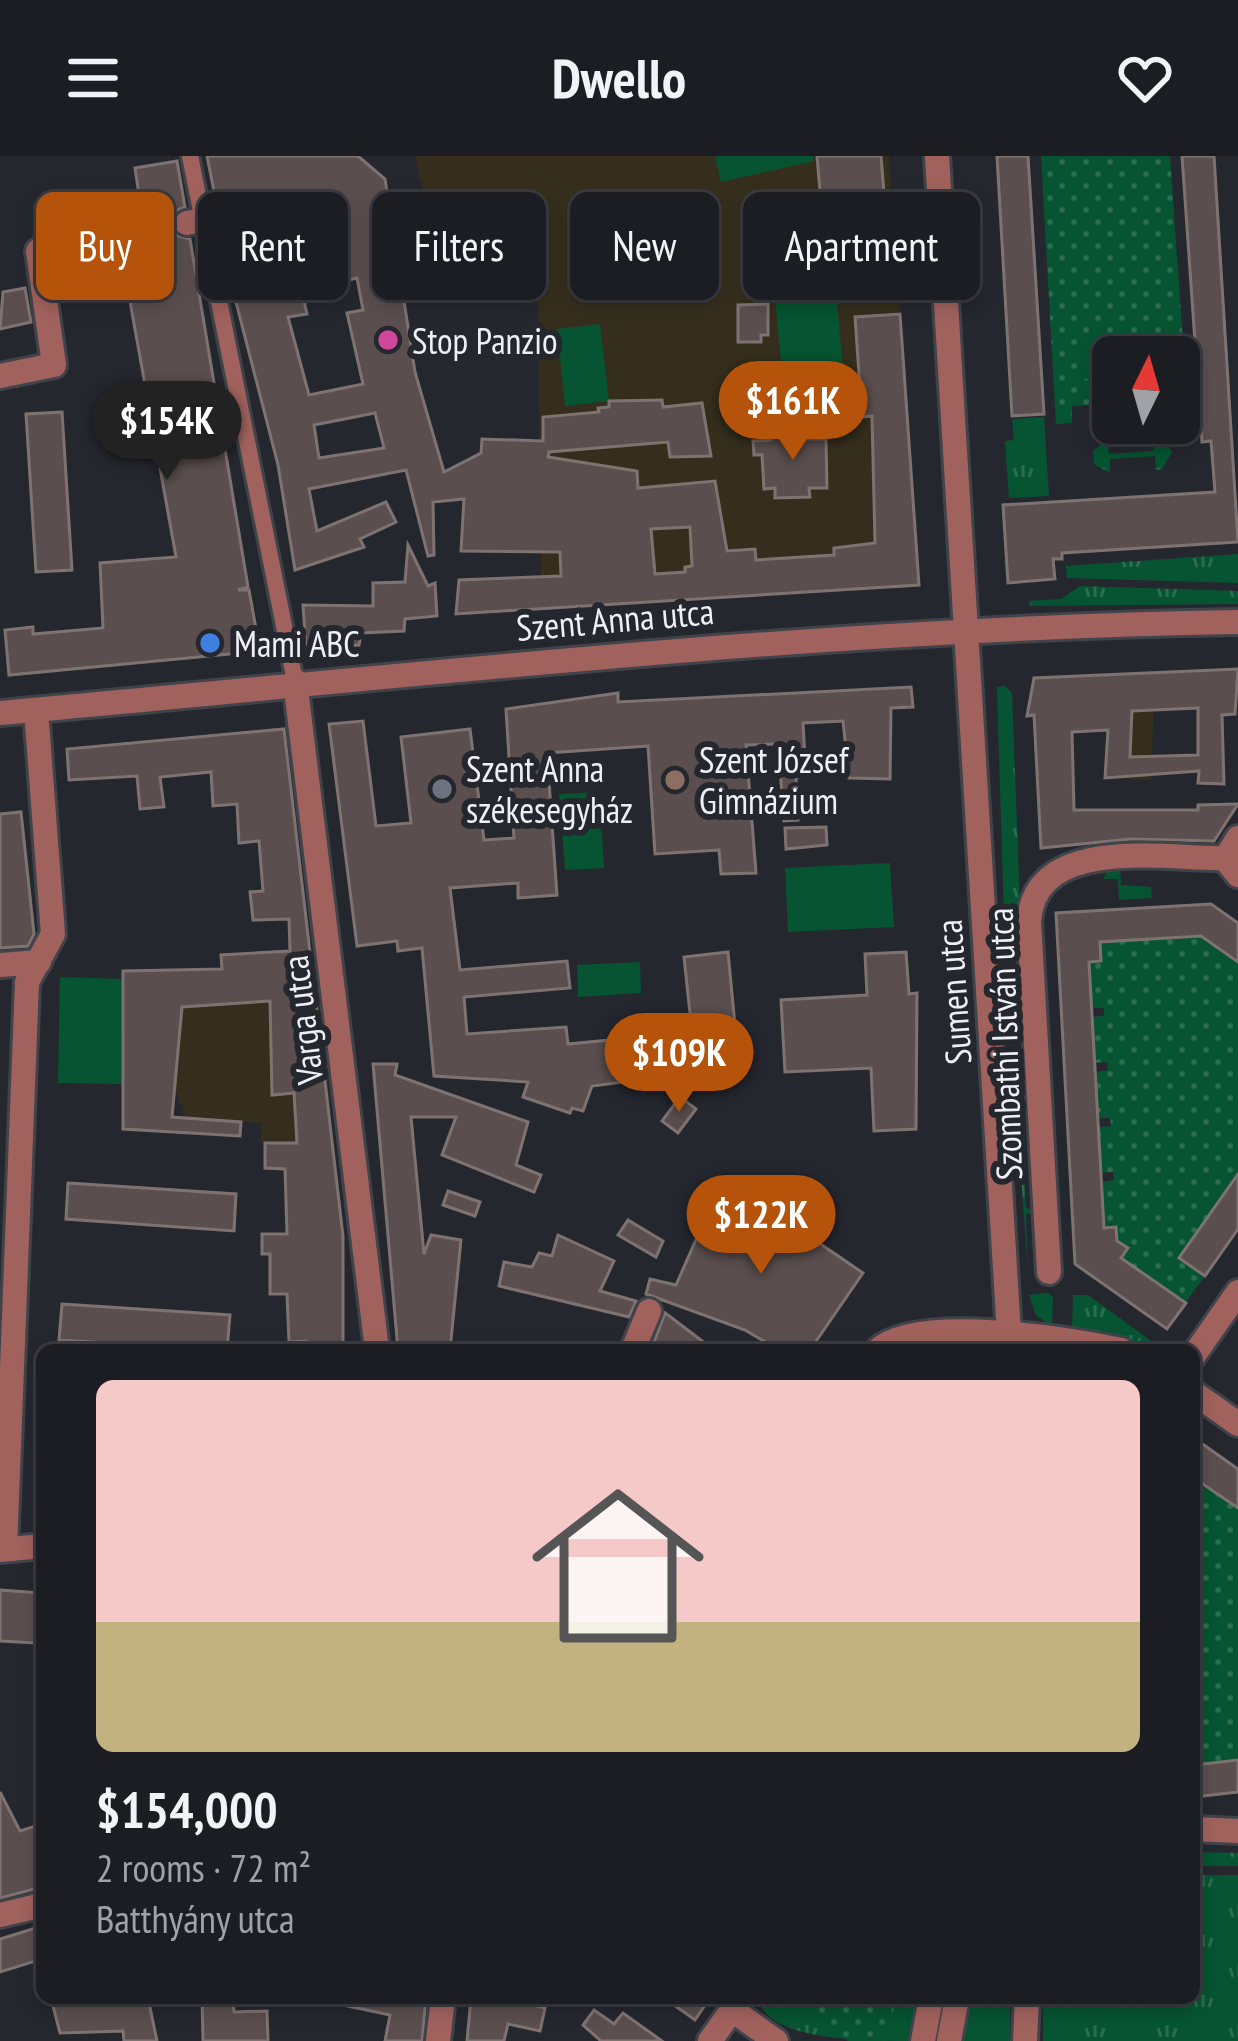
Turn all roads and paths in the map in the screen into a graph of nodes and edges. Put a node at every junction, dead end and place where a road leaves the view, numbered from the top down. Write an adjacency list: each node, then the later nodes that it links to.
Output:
1 (190, 156): 7 (street)
2 (937, 156): 6 (street, Sumen utca)
3 (45, 300): 4 (street)
4 (0, 376)
5 (1238, 622): 6 (street, Szent Anna utca)
6 (964, 628): 7 (street, Szent Anna utca); 16 (street, Sumen utca)
7 (296, 681): 8 (street, Szent Anna utca); 17 (street, Varga utca)
8 (36, 710): 9 (street, Szent Anna utca); 12 (street)
9 (0, 713)
10 (1234, 857): 13 (street, Szombathi István utca)
11 (0, 964): 12 (street)
12 (33, 972): 24 (street)
13 (1049, 1272)
14 (1238, 1292): 20 (street)
15 (650, 1311): 18 (street)
16 (1010, 1343): 19 (street)
17 (376, 1344)
18 (636, 1344)
19 (885, 1344)
20 (1200, 1346)
21 (1200, 1398): 22 (street)
22 (1238, 1424)
23 (36, 1547): 24 (street)
24 (3, 1550)
25 (1200, 1828): 26 (street)
26 (1238, 1831)
27 (36, 1906): 28 (street)
28 (0, 1915)
29 (442, 2004): 34 (street)
30 (736, 2004): 35 (street); 36 (street)
31 (930, 2004): 37 (street)
32 (956, 2004): 38 (street)
33 (1027, 2004): 39 (street)
34 (438, 2041)
35 (710, 2041)
36 (776, 2041)
37 (923, 2041)
38 (949, 2041)
39 (1025, 2041)

